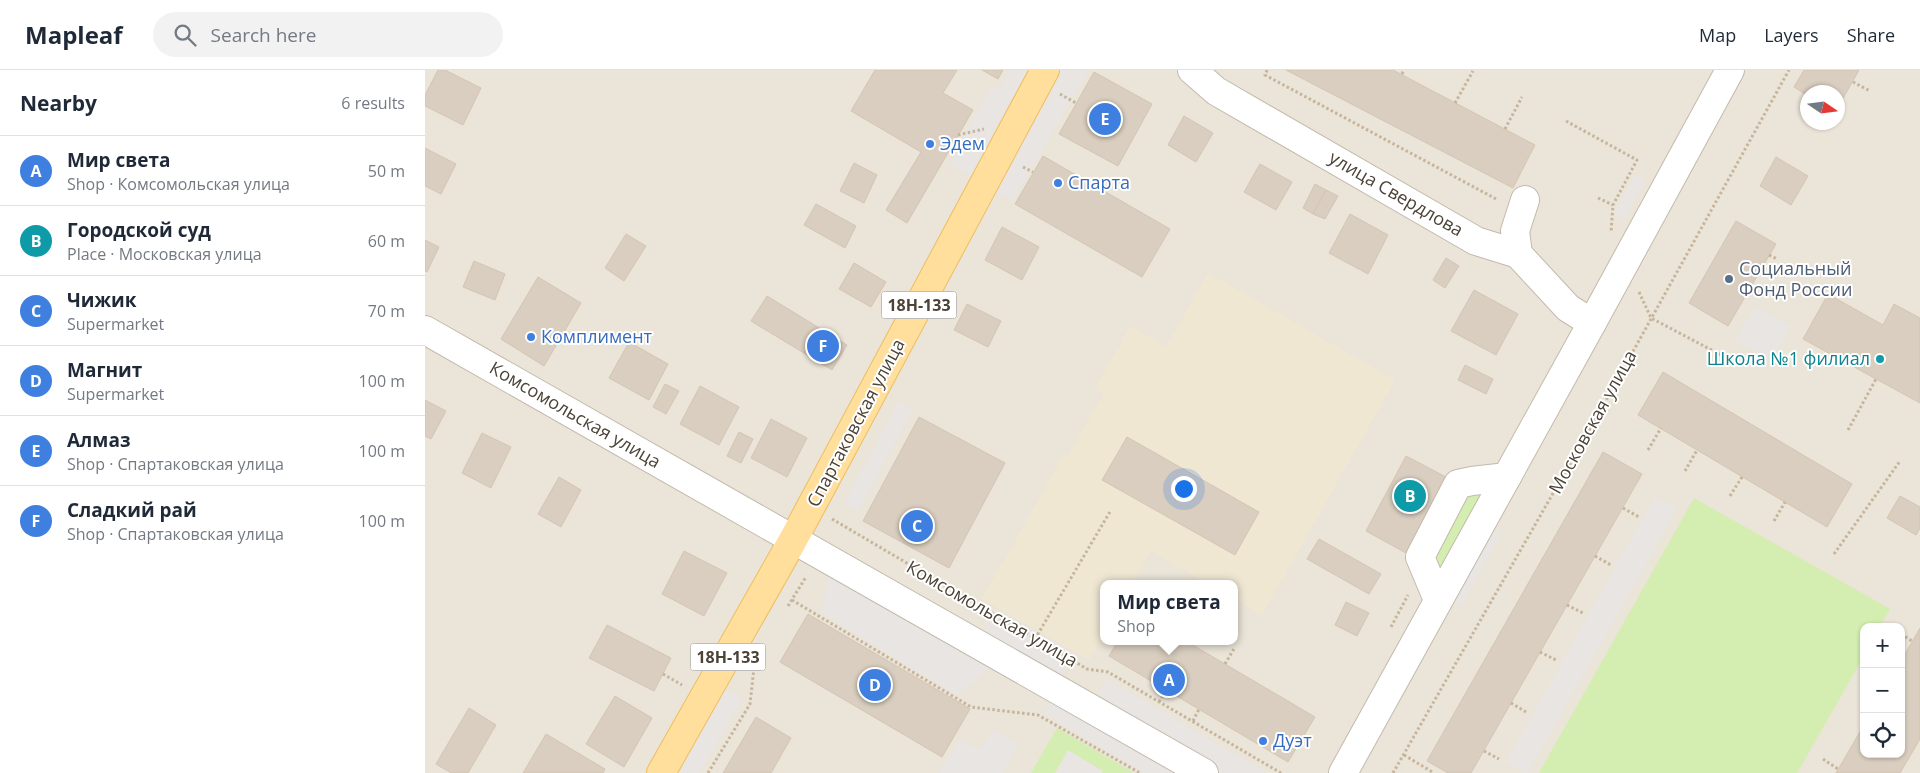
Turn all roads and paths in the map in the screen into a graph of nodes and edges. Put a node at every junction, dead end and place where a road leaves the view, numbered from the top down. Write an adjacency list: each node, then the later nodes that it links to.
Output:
1 (1192, 70): 20 (street, улица Свердлова)
2 (1267, 70): 19 (path)
3 (1404, 70): 7 (path)
4 (1730, 70): 23 (street)
5 (1789, 70): 63 (path, Московская улица)
6 (1473, 71): 13 (path)
7 (1402, 74)
8 (1050, 81): 12 (path); 36 (main road, Спартаковская улица / 18Н-133)
9 (1853, 82): 10 (path)
10 (1870, 91)
11 (1522, 97): 14 (path)
12 (1076, 103)
13 (1455, 103)
14 (1505, 129)
15 (1017, 164): 16 (path)
16 (1033, 172)
17 (1598, 198): 18 (path)
18 (1613, 205)
19 (1523, 206): 20 (street)
20 (1518, 254): 23 (street)
21 (1769, 255): 22 (path)
22 (1777, 259)
23 (1593, 323): 32 (street)
24 (425, 330): 41 (street, Комсомольская улица)
25 (1876, 379): 27 (path)
26 (1661, 428): 28 (path)
27 (1848, 430)
28 (1648, 450)
29 (1697, 450): 31 (path)
30 (1900, 461): 42 (path)
31 (1685, 471)
32 (1507, 477): 46 (street); 46 (street)
33 (1742, 477): 34 (path)
34 (1730, 496)
35 (1785, 502): 40 (path)
36 (811, 506): 41 (main road, Спартаковская улица / 18Н-133); 50 (path, Комсомольская улица)
37 (1623, 508): 39 (path)
38 (1111, 510): 50 (path)
39 (1639, 517)
40 (1774, 521)
41 (793, 540): 67 (main road, Спартаковская улица / 18Н-133); 69 (street, Комсомольская улица)
42 (1834, 554)
43 (1595, 556): 44 (path)
44 (1611, 565)
45 (792, 600): 68 (path)
46 (1438, 600): 71 (street)
47 (1567, 604): 48 (path)
48 (1583, 613)
49 (1905, 637): 51 (path)
50 (1035, 640): 57 (path, Комсомольская улица)
51 (1913, 642)
52 (1235, 647): 55 (path)
53 (1540, 652): 54 (path)
54 (1556, 660)
55 (1225, 664)
56 (1166, 690): 57 (path)
57 (1159, 702): 61 (path, Комсомольская улица)
58 (1511, 703): 60 (path)
59 (1199, 709): 61 (path)
60 (1526, 712)
61 (1193, 721): 70 (path, Комсомольская улица)
62 (1484, 751): 64 (path)
63 (1403, 755): 72 (path, Московская улица); 73 (path)
64 (1499, 759)
65 (1823, 759): 66 (path)
66 (1838, 769)
67 (661, 773)
68 (1139, 773)
69 (1204, 773)
70 (1281, 773)
71 (1343, 773)
72 (1393, 773)
73 (1434, 773)

